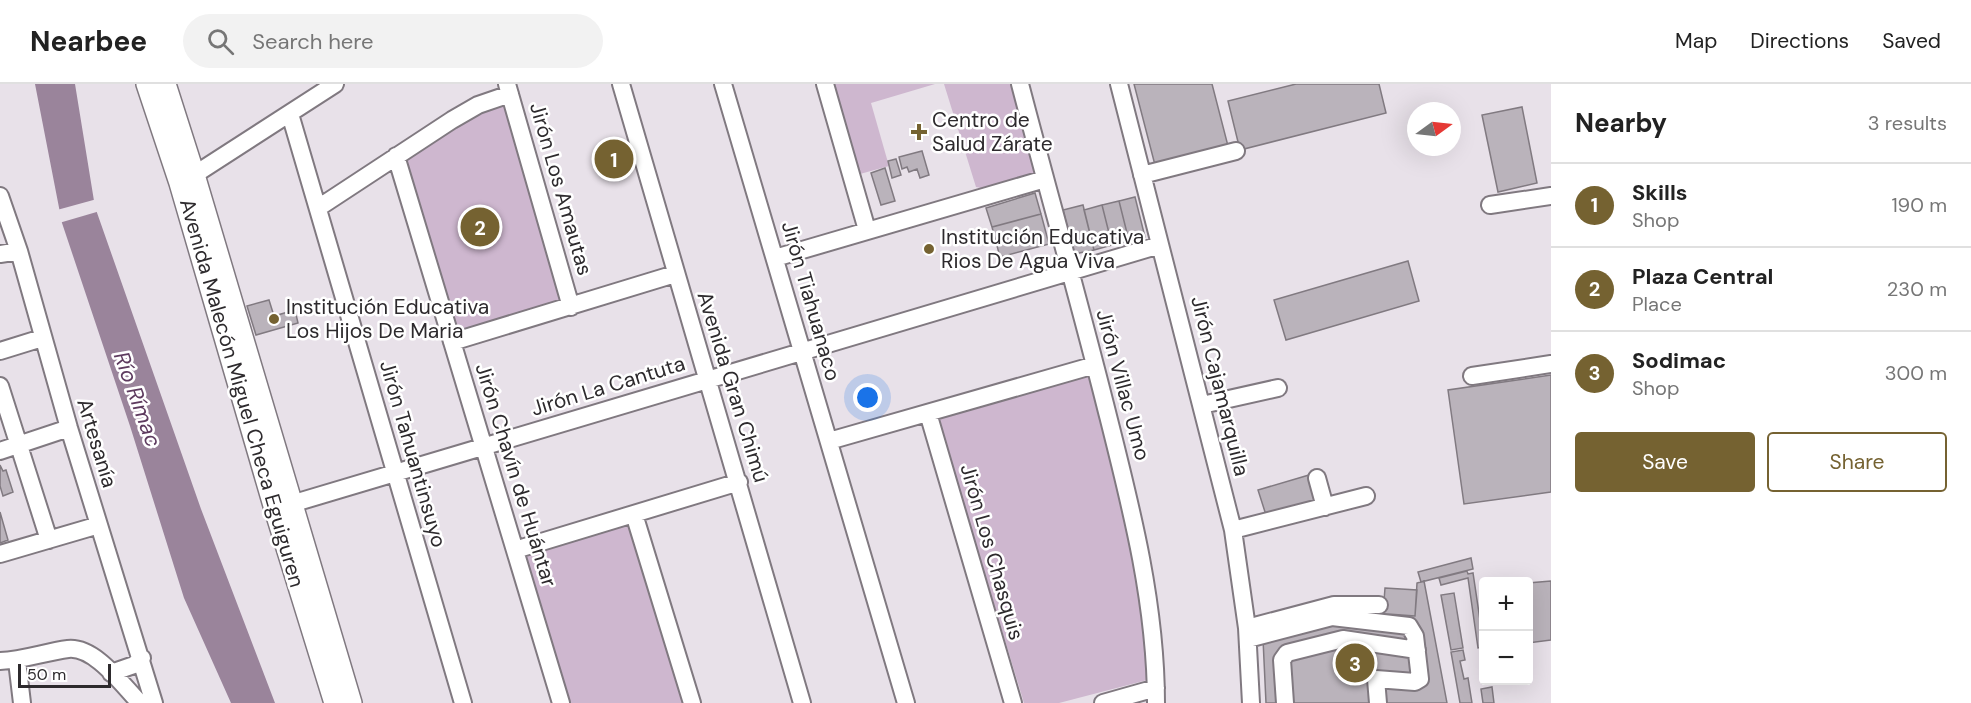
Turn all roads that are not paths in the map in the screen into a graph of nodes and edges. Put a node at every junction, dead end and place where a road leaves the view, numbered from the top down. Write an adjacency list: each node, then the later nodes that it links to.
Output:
1 (153, 84): 12 (main road, Avenida Malecón Miguel Checa Eguiguren); 48 (main road, Avenida Malecón Miguel Checa Eguiguren)
2 (335, 84): 9 (street)
3 (621, 84): 25 (street, Avenida Gran Chimú)
4 (723, 84): 23 (street, Jirón Tiahuanaco)
5 (825, 84): 19 (street)
6 (1020, 84): 14 (street, Jirón Villac Umo)
7 (1119, 84): 13 (street, Jirón Cajamarquilla)
8 (509, 89): 11 (street); 26 (street, Jirón Los Amautas)
9 (290, 114): 12 (street); 18 (street, Jirón Tahuantinsuyo)
10 (1236, 151): 13 (street)
11 (396, 156): 18 (street); 28 (street, Jirón Chavín de Huántar)
12 (195, 175): 48 (main road, Avenida Malecón Miguel Checa Eguiguren)
13 (1142, 175): 20 (street, Jirón Cajamarquilla)
14 (1045, 179): 19 (street); 24 (street, Jirón Villac Umo)
15 (0, 196): 21 (street, Artesanía)
16 (1551, 196): 17 (street)
17 (1490, 205)
18 (318, 208): 44 (street, Jirón Tahuantinsuyo)
19 (867, 230): 23 (street)
20 (1160, 245): 24 (street, Jirón La Cantuta); 37 (street, Jirón Cajamarquilla)
21 (19, 251): 22 (street); 27 (street, Artesanía)
22 (0, 254)
23 (775, 258): 30 (street, Jirón Tiahuanaco)
24 (1070, 272): 30 (street, Jirón La Cantuta); 32 (street, Jirón Villac Umo)
25 (675, 274): 26 (street); 34 (street, Avenida Gran Chimú)
26 (571, 307): 28 (street)
27 (42, 338): 29 (street); 39 (street, Artesanía)
28 (452, 342): 42 (street, Jirón Chavín de Huántar)
29 (0, 351)
30 (802, 352): 34 (street, Jirón La Cantuta); 40 (street, Jirón Tiahuanaco)
31 (1551, 364): 33 (street)
32 (1095, 365): 38 (street); 63 (street, Jirón Villac Umo)
33 (1472, 376)
34 (708, 380): 42 (street, Jirón La Cantuta); 46 (street, Avenida Gran Chimú)
35 (0, 386): 41 (street)
36 (1278, 388): 37 (street)
37 (1202, 405): 52 (street, Jirón Cajamarquilla)
38 (928, 413): 40 (street); 74 (street, Jirón Los Chasquis)
39 (69, 428): 41 (street); 51 (street, Artesanía)
40 (829, 441): 73 (street, Jirón Tiahuanaco)
41 (19, 445): 43 (street); 53 (street)
42 (484, 447): 44 (street, Jirón La Cantuta); 54 (street, Jirón Chavín de Huántar)
43 (0, 451)
44 (396, 473): 48 (street, Jirón La Cantuta); 69 (street, Jirón Tahuantinsuyo)
45 (1317, 478): 49 (street)
46 (739, 482): 50 (street); 72 (street, Avenida Gran Chimú)
47 (1366, 496): 49 (street)
48 (284, 506): 67 (main road, Avenida Malecón Miguel Checa Eguiguren); 68 (main road, Avenida Malecón Miguel Checa Eguiguren)
49 (1325, 507): 52 (street)
50 (634, 514): 54 (street); 71 (street)
51 (99, 525): 53 (street); 59 (street, Artesanía)
52 (1233, 530): 57 (street, Jirón Cajamarquilla)
53 (49, 540): 55 (street)
54 (515, 550): 70 (street, Jirón Chavín de Huántar)
55 (0, 554)
56 (1379, 605): 57 (street)
57 (1248, 633): 58 (street); 76 (street, Jirón Cajamarquilla)
58 (1417, 650): 77 (street); 78 (street)
59 (142, 658): 62 (street); 66 (street, Artesanía)
60 (17, 660): 61 (street); 62 (street); 64 (street)
61 (0, 661)
62 (111, 673): 65 (street)
63 (1156, 695): 75 (street)
64 (22, 703)
65 (140, 703)
66 (154, 703)
67 (335, 703)
68 (351, 703)
69 (463, 703)
70 (561, 703)
71 (692, 703)
72 (802, 703)
73 (906, 703)
74 (1012, 703)
75 (1104, 703)
76 (1251, 703)
77 (1285, 703)
78 (1378, 703)

